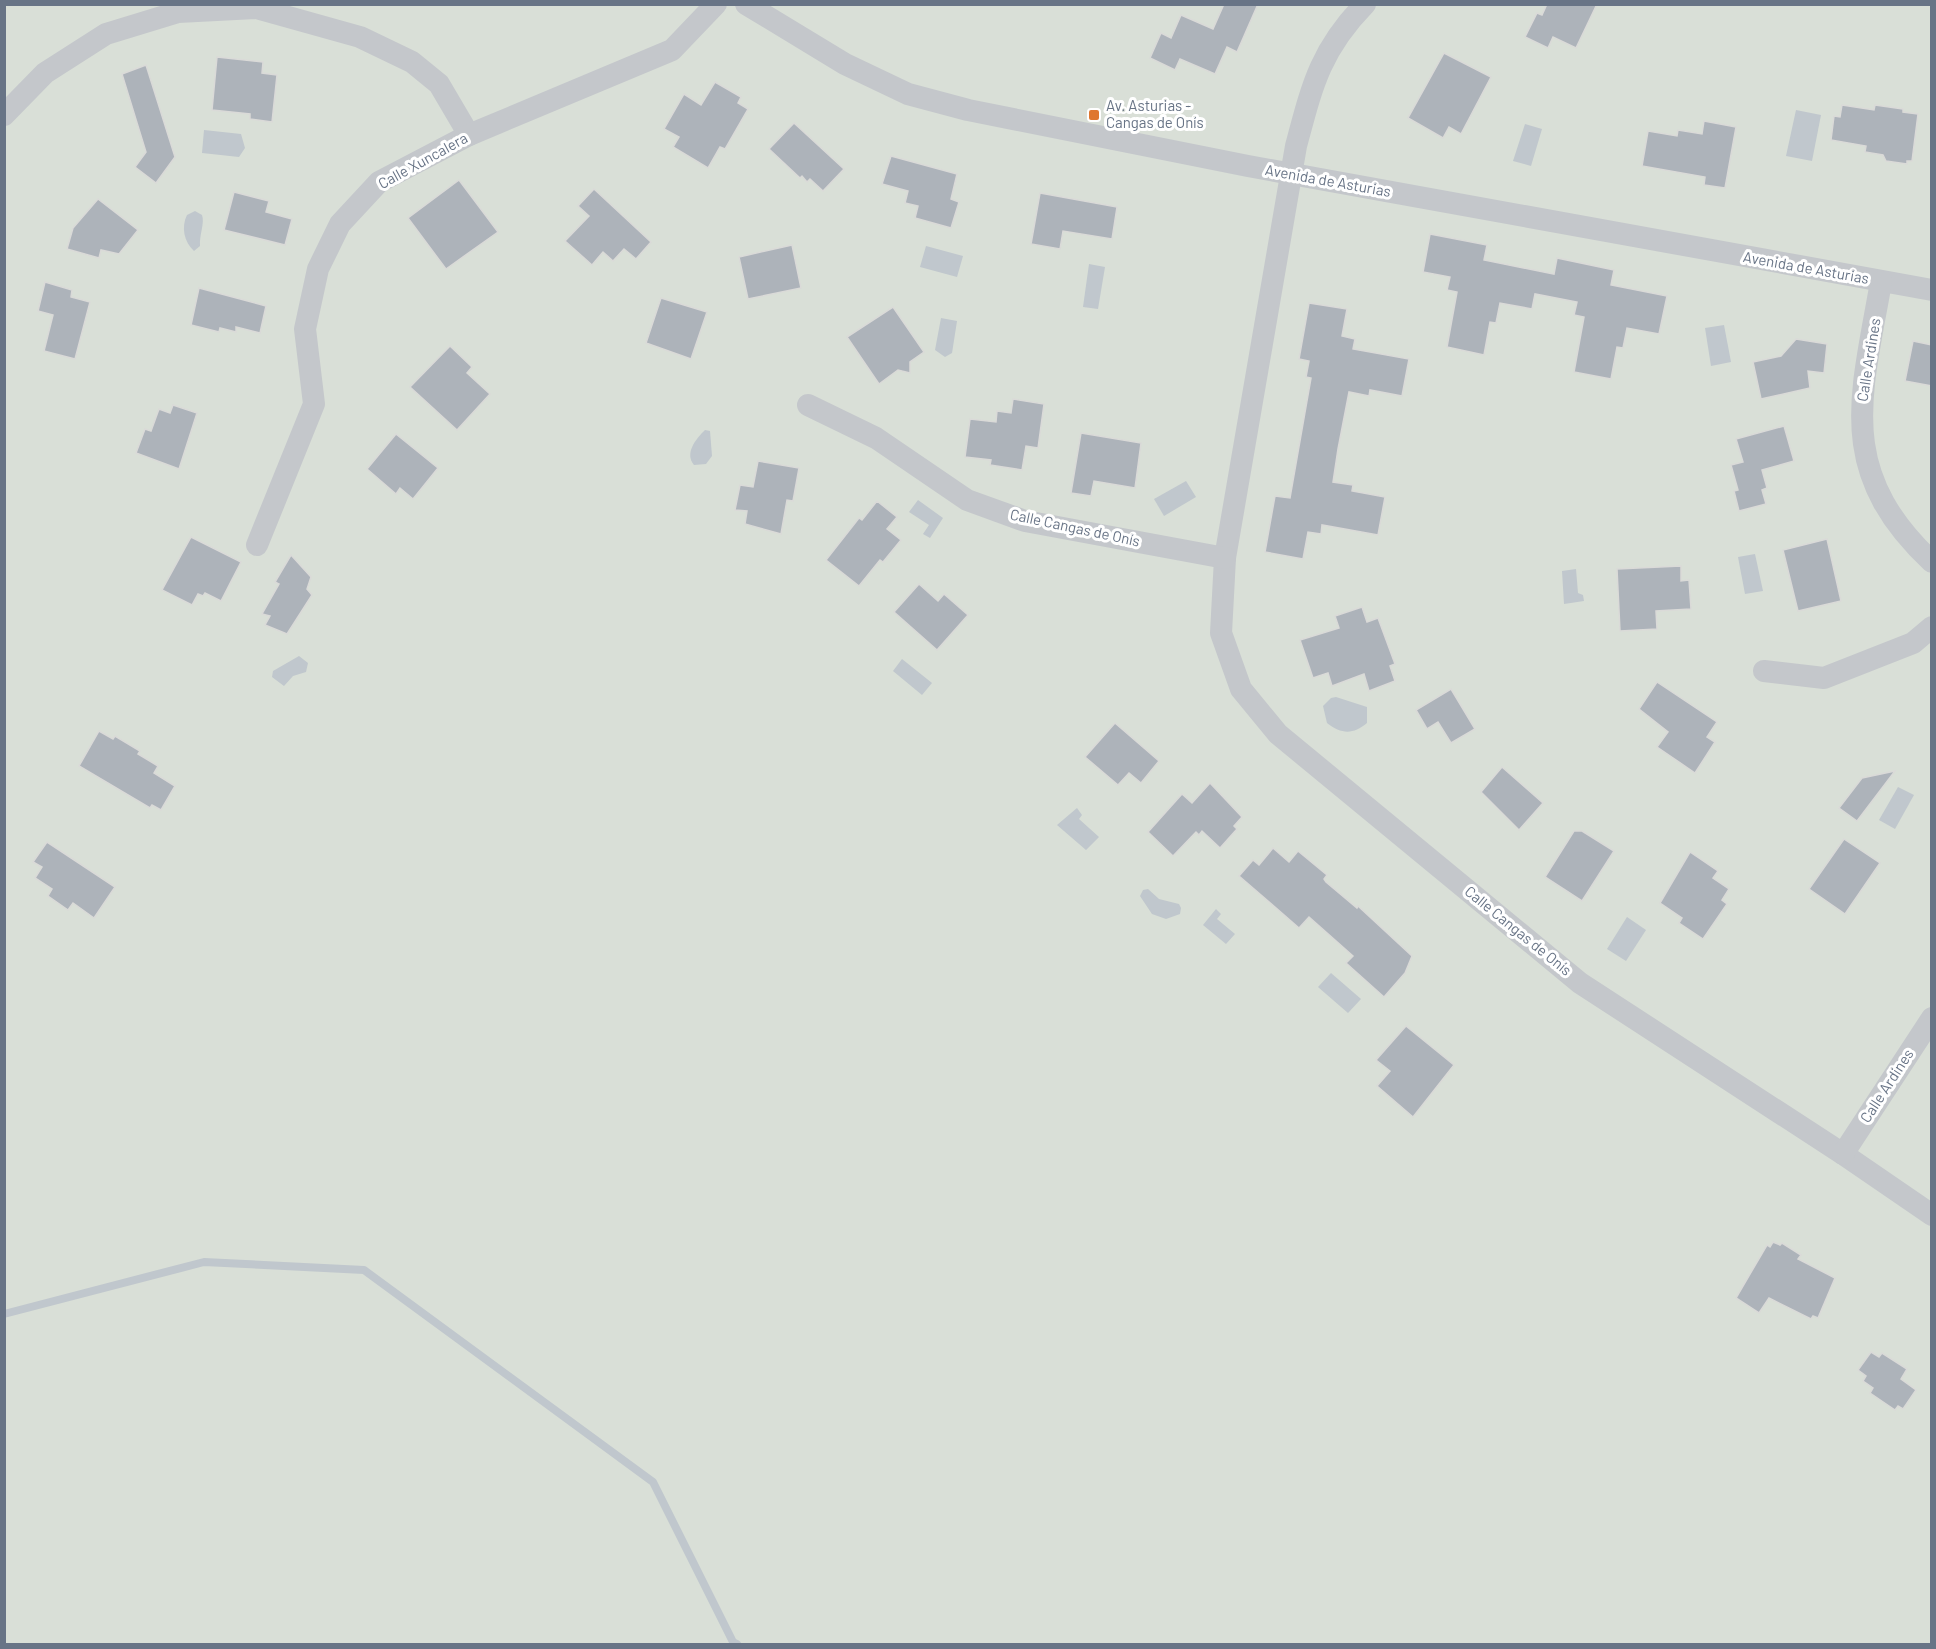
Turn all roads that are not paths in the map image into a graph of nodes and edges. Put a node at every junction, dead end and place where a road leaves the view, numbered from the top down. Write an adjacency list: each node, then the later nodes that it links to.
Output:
1 (716, 4): 5 (street, Calle Xuncalera)
2 (746, 4): 6 (street, Avenida de Asturias)
3 (1365, 4): 6 (street, Calle Cangas de Onís)
4 (4, 115): 5 (street)
5 (469, 135): 10 (street, Calle Xuncalera)
6 (1292, 174): 7 (street, Avenida de Asturias); 11 (street, Calle Cangas de Onís)
7 (1881, 282): 8 (street, Avenida de Asturias); 12 (street, Calle Ardines)
8 (1932, 290)
9 (808, 405): 11 (street, Calle Cangas de Onís)
10 (257, 546)
11 (1225, 558): 16 (street, Calle Cangas de Onís)
12 (1932, 562)
13 (1932, 627): 14 (street)
14 (1764, 671)
15 (1932, 1018): 16 (street, Calle Ardines)
16 (1842, 1154): 17 (street, Calle Cangas de Onís)
17 (1932, 1215)

